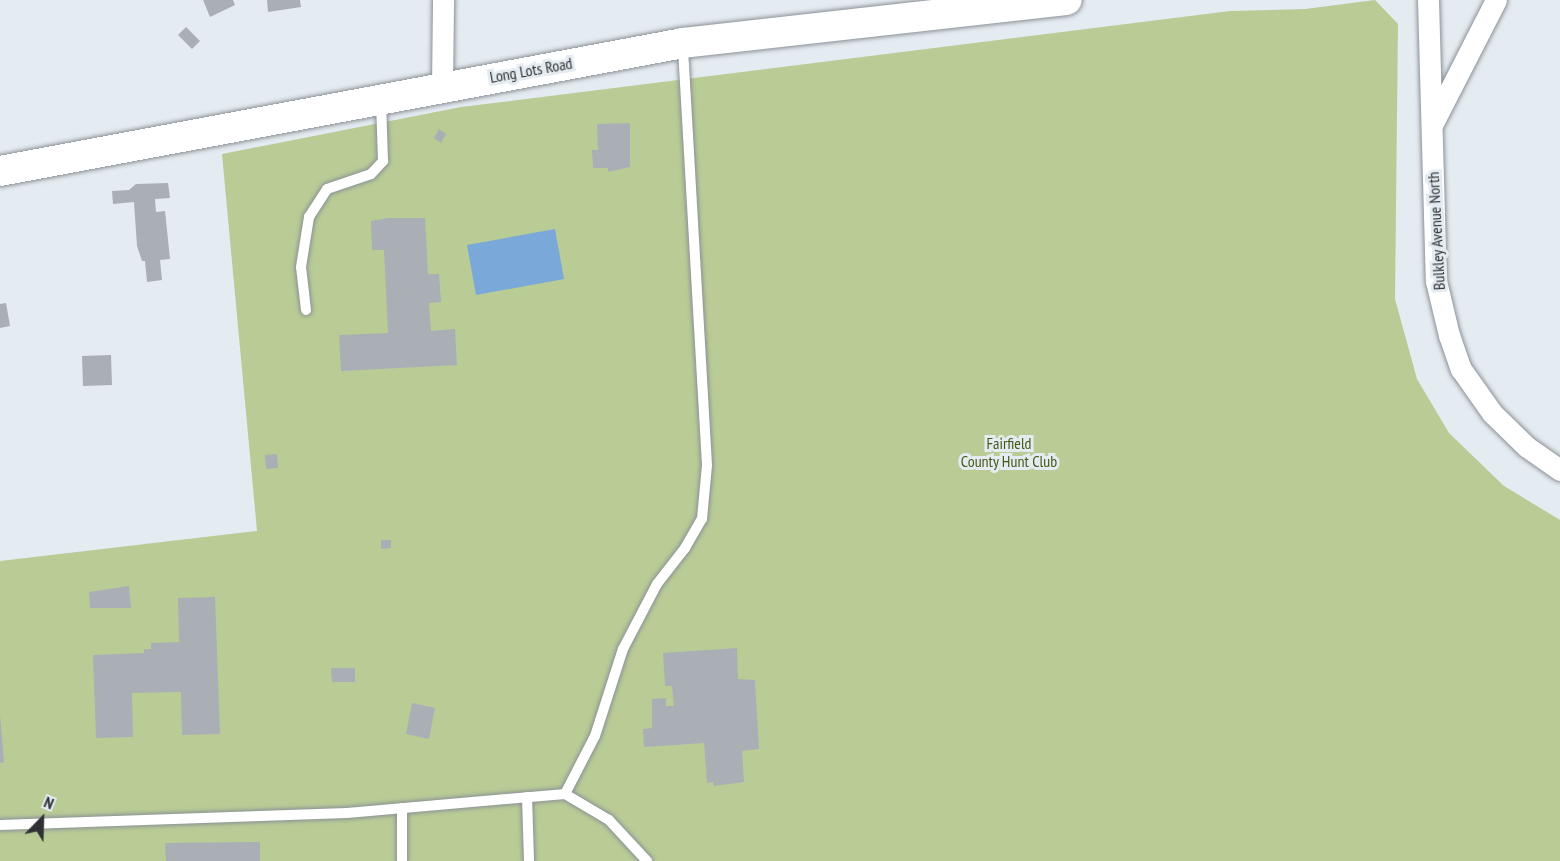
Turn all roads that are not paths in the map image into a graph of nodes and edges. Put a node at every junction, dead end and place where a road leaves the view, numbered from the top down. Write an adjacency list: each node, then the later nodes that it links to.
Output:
1 (443, 0): 6 (street)
2 (1067, 0): 5 (main road, Long Lots Road)
3 (1428, 0): 8 (street, Bulkley Avenue North)
4 (1496, 0): 8 (street, Bulkley Avenue North)
5 (683, 43): 6 (main road, Long Lots Road); 12 (lane)
6 (441, 86): 7 (main road, Long Lots Road)
7 (381, 98): 9 (main road, Long Lots Road); 10 (lane)
8 (1432, 127): 11 (street, Bulkley Avenue North)
9 (0, 171)
10 (306, 310)
11 (1560, 470)
12 (565, 794): 13 (lane); 18 (lane)
13 (527, 797): 14 (lane); 17 (lane)
14 (402, 808): 15 (lane); 16 (lane)
15 (0, 825)
16 (402, 861)
17 (529, 861)
18 (647, 861)

